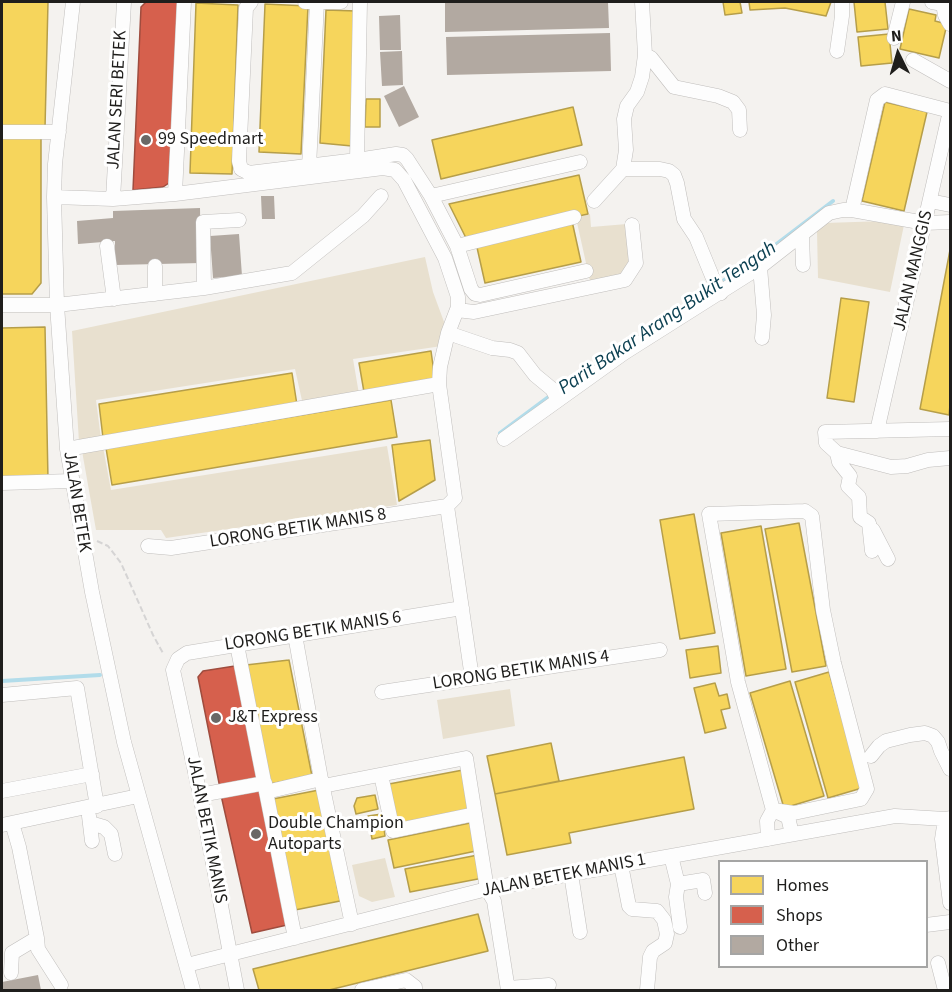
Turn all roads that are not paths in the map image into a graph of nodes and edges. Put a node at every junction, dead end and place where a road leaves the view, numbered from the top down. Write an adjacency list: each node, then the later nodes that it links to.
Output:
1 (74, 2): 22 (street, JALAN BETEK)
2 (124, 2): 31 (street, JALAN SERI BETEK)
3 (184, 2): 27 (street)
4 (251, 2): 25 (street)
5 (305, 2): 6 (street)
6 (317, 2): 7 (street); 25 (street)
7 (341, 2)
8 (360, 2): 23 (street)
9 (642, 2): 16 (street)
10 (842, 2): 15 (street)
11 (903, 2): 14 (street)
12 (932, 2): 13 (street)
13 (951, 24)
14 (894, 38)
15 (837, 51)
16 (645, 55): 20 (street); 26 (street)
17 (913, 60): 18 (street)
18 (951, 81)
19 (951, 111): 33 (street, JALAN MANGGIS); 35 (street)
20 (740, 130)
21 (2, 132): 22 (street)
22 (59, 132): 30 (street, JALAN BETEK)
23 (357, 160): 25 (street); 29 (street)
24 (580, 162): 29 (street)
25 (309, 167)
26 (623, 169): 32 (street); 48 (street)
27 (176, 194): 31 (street); 54 (street)
28 (381, 196): 49 (street)
29 (431, 196): 43 (street)
30 (54, 197): 31 (street); 53 (street, JALAN BETEK)
31 (113, 199)
32 (594, 201)
33 (930, 201): 34 (street); 39 (street, JALAN MANGGIS)
34 (951, 205)
35 (852, 210): 39 (street); 41 (street)
36 (574, 217): 43 (street)
37 (239, 220): 49 (street)
38 (951, 222): 39 (street)
39 (925, 223): 60 (street, JALAN MANGGIS)
40 (632, 225): 54 (street)
41 (802, 235): 44 (street); 46 (street)
42 (107, 246): 51 (street)
43 (457, 246): 47 (street)
44 (803, 265)
45 (155, 266): 50 (street)
46 (760, 267): 48 (street); 56 (street)
47 (586, 271)
48 (717, 286): 58 (street)
49 (204, 288): 50 (street)
50 (155, 294): 51 (street)
51 (114, 299): 53 (street)
52 (2, 305): 53 (street)
53 (57, 305): 62 (street, JALAN BETEK)
54 (457, 310): 55 (street)
55 (448, 333): 57 (street); 58 (street)
56 (762, 338)
57 (439, 384): 62 (street); 67 (street)
58 (555, 394): 61 (street)
59 (950, 426): 60 (street)
60 (878, 431): 63 (street)
61 (504, 439)
62 (67, 449): 65 (street, JALAN BETEK)
63 (837, 453): 64 (street); 68 (street)
64 (951, 458)
65 (72, 481): 66 (street); 88 (street, JALAN BETEK)
66 (2, 483)
67 (447, 506): 69 (street, LORONG BETIK MANIS 8); 72 (street)
68 (869, 523): 70 (street); 71 (street)
69 (148, 546)
70 (872, 550)
71 (888, 559)
72 (462, 608): 73 (street, LORONG BETIK MANIS 6); 77 (street)
73 (295, 635): 74 (street, LORONG BETIK MANIS 6); 84 (street)
74 (237, 645): 76 (street, LORONG BETIK MANIS 6); 85 (street)
75 (660, 650): 77 (street, LORONG BETIK MANIS 4)
76 (173, 670): 87 (street, JALAN BETIK MANIS)
77 (472, 678): 78 (street, LORONG BETIK MANIS 4)
78 (382, 692)
79 (2, 695): 82 (street)
80 (871, 756): 81 (street)
81 (951, 769)
82 (92, 774): 86 (street); 89 (street)
83 (381, 774): 84 (street); 91 (street); 91 (street)
84 (322, 783): 85 (street); 107 (street)
85 (265, 788): 87 (street); 112 (street)
86 (2, 791)
87 (200, 795): 113 (street, JALAN BETIK MANIS)
88 (138, 796): 89 (street); 115 (street, JALAN BETEK)
89 (92, 807): 93 (street); 94 (street)
90 (773, 810): 90 (street); 95 (street); 96 (street)
91 (475, 814): 103 (street)
92 (948, 818): 95 (street, JALAN BETEK MANIS 1); 105 (street)
93 (90, 823): 97 (street); 98 (street)
94 (7, 824): 111 (street)
95 (792, 834): 96 (street, JALAN BETEK MANIS 1)
96 (768, 839): 99 (street, JALAN BETEK MANIS 1)
97 (92, 841)
98 (115, 854)
99 (671, 856): 100 (street, JALAN BETEK MANIS 1); 102 (street)
100 (621, 865): 101 (street, JALAN BETEK MANIS 1); 125 (street)
101 (571, 874): 103 (street, JALAN BETEK MANIS 1); 110 (street)
102 (678, 884): 104 (street); 109 (street)
103 (487, 889): 107 (street, JALAN BETEK MANIS 1); 120 (street)
104 (705, 893)
105 (951, 903)
106 (951, 922): 108 (street)
107 (352, 924): 112 (street, JALAN BETEK MANIS 1)
108 (928, 925)
109 (681, 927)
110 (580, 932)
111 (37, 938): 116 (street); 118 (street)
112 (295, 938): 113 (street, JALAN BETEK MANIS 1)
113 (231, 956): 115 (street, JALAN BETEK MANIS 1); 122 (street, JALAN BETIK MANIS)
114 (938, 963): 126 (street)
115 (187, 965): 121 (street, JALAN BETEK)
116 (10, 973)
117 (951, 983): 126 (street)
118 (62, 985)
119 (549, 985): 120 (street)
120 (508, 989)
121 (193, 990)
122 (237, 990)
123 (362, 990): 124 (street)
124 (415, 990)
125 (647, 990)
126 (945, 990)

